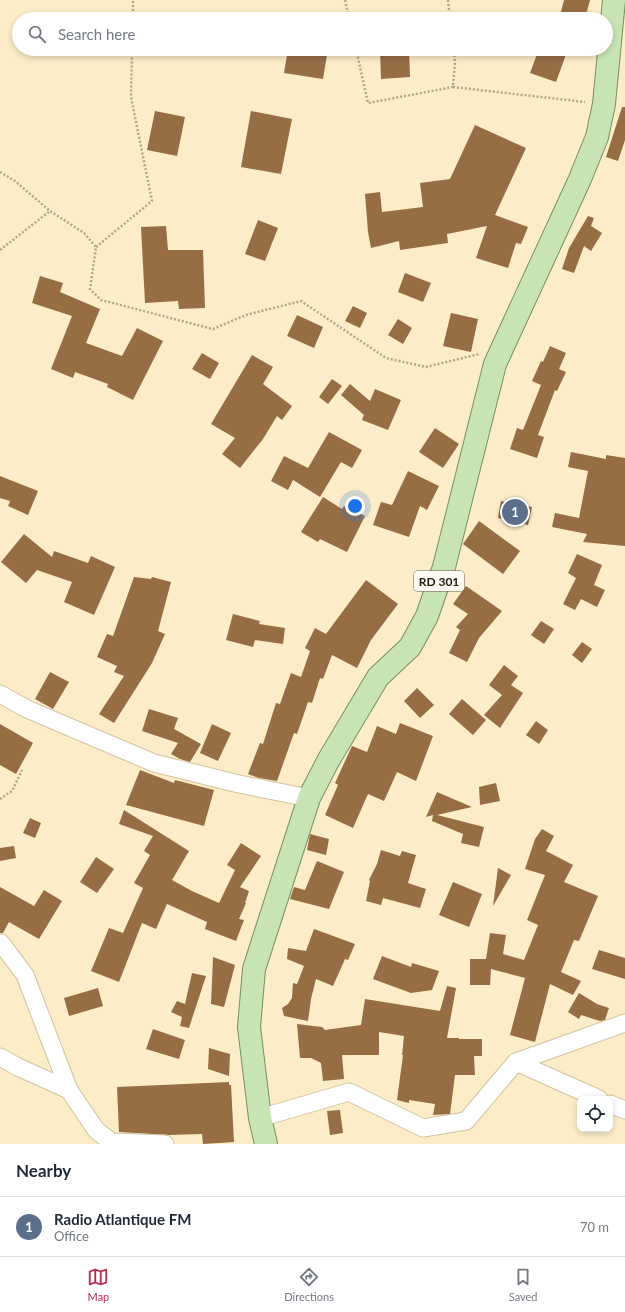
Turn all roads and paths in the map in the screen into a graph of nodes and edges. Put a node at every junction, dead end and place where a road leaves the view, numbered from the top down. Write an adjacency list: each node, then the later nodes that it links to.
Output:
1 (133, 0): 5 (path)
2 (345, 0): 6 (path)
3 (448, 0): 7 (path)
4 (614, 0): 8 (main road, RD 301)
5 (133, 12)
6 (348, 12)
7 (449, 12)
8 (613, 12)
9 (132, 56): 17 (path)
10 (358, 56): 13 (path)
11 (455, 56): 13 (path)
12 (609, 56): 14 (main road, RD 301)
13 (453, 87): 14 (path)
14 (604, 104): 19 (main road, RD 301)
15 (0, 172): 16 (path)
16 (50, 211): 17 (path); 18 (path)
17 (96, 247): 19 (path)
18 (0, 250)
19 (495, 364): 22 (main road, RD 301)
20 (0, 694): 22 (street)
21 (22, 770): 23 (path)
22 (309, 798): 32 (main road, RD 301)
23 (0, 799)
24 (1, 943): 28 (street)
25 (625, 1023): 27 (street)
26 (0, 1057): 28 (street)
27 (516, 1062): 29 (street); 32 (street)
28 (69, 1090): 33 (street)
29 (592, 1096)
30 (613, 1105): 31 (street)
31 (625, 1110)
32 (260, 1118): 34 (main road, RD 301)
33 (165, 1144)
34 (266, 1144)

